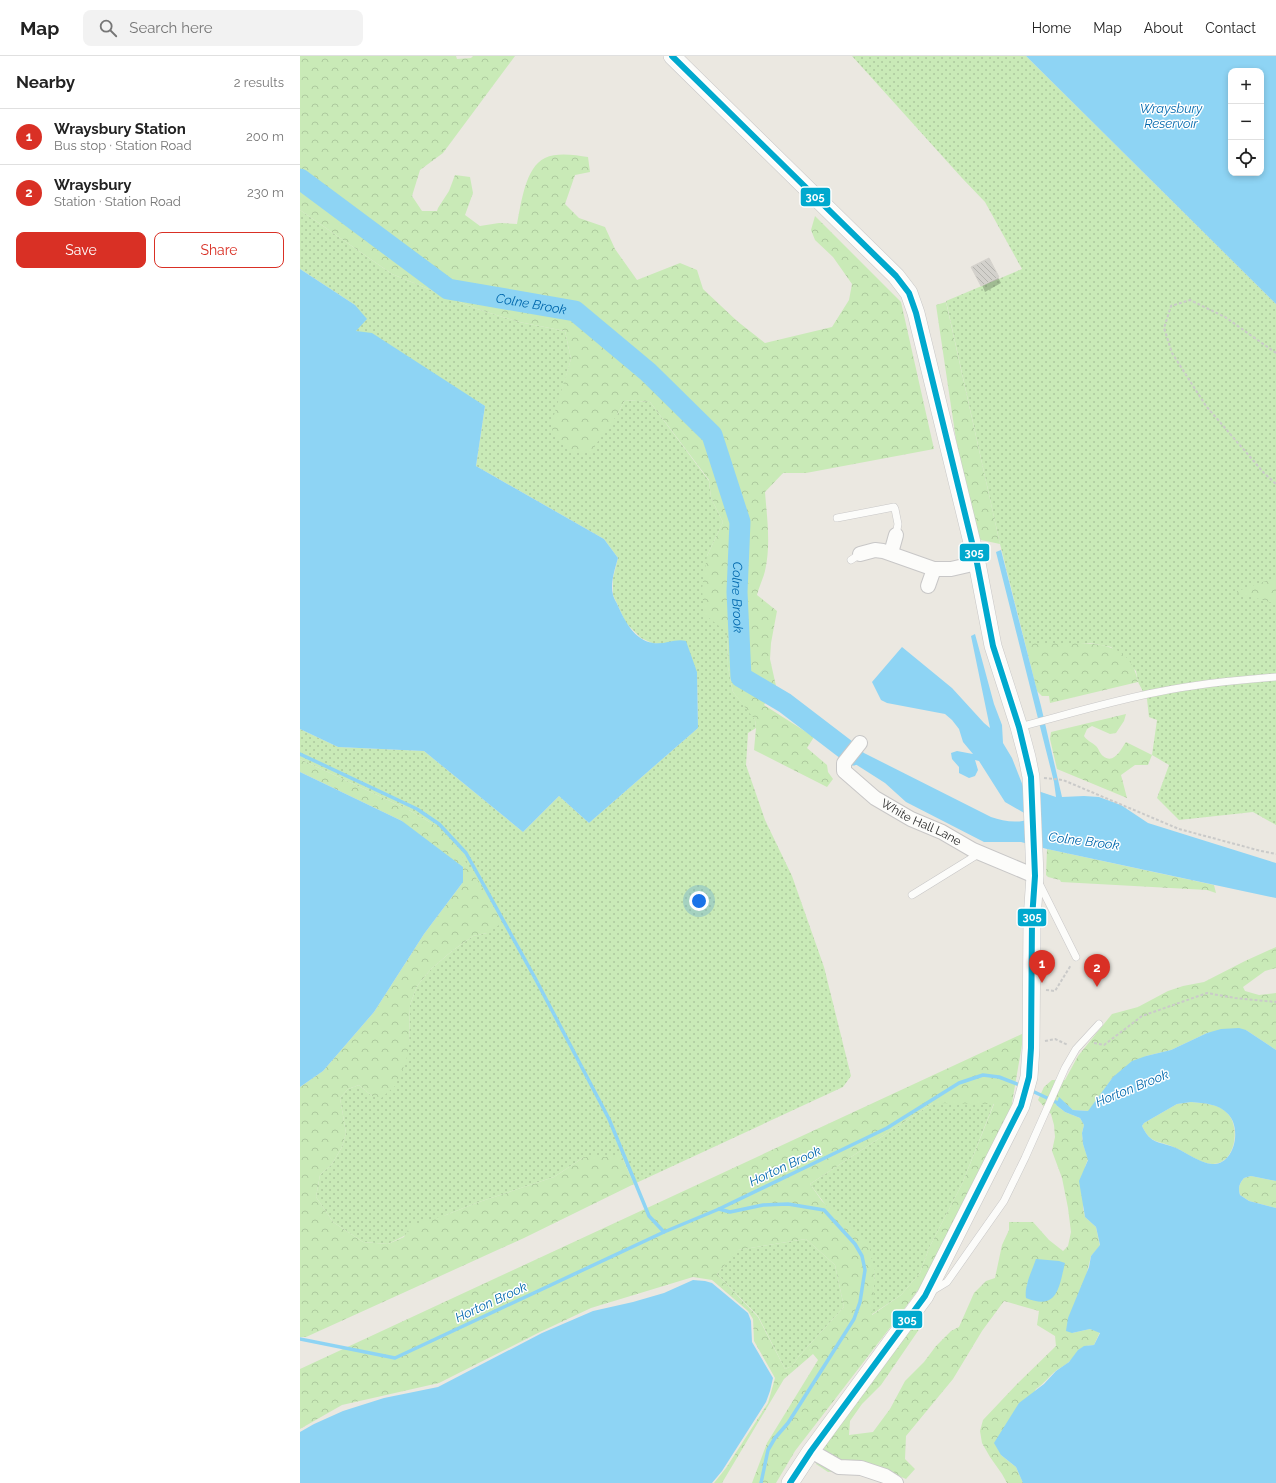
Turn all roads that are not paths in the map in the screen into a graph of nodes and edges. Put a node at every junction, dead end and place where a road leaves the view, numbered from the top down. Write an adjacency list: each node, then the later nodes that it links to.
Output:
1 (672, 56): 6 (street)
2 (837, 518): 3 (lane)
3 (896, 535): 4 (street)
4 (891, 553): 5 (street); 7 (street)
5 (856, 556)
6 (977, 563): 7 (street); 10 (street)
7 (934, 569): 8 (street)
8 (928, 586)
9 (1276, 677): 10 (lane)
10 (1027, 725): 13 (street)
11 (860, 743): 12 (street, White Hall Lane)
12 (981, 853): 13 (street, White Hall Lane); 14 (lane)
13 (1035, 876): 15 (lane); 17 (street)
14 (912, 895)
15 (1076, 957)
16 (1099, 1024): 17 (lane)
17 (925, 1296): 18 (street)
18 (811, 1451): 19 (street); 20 (street)
19 (790, 1483)
20 (896, 1483)

